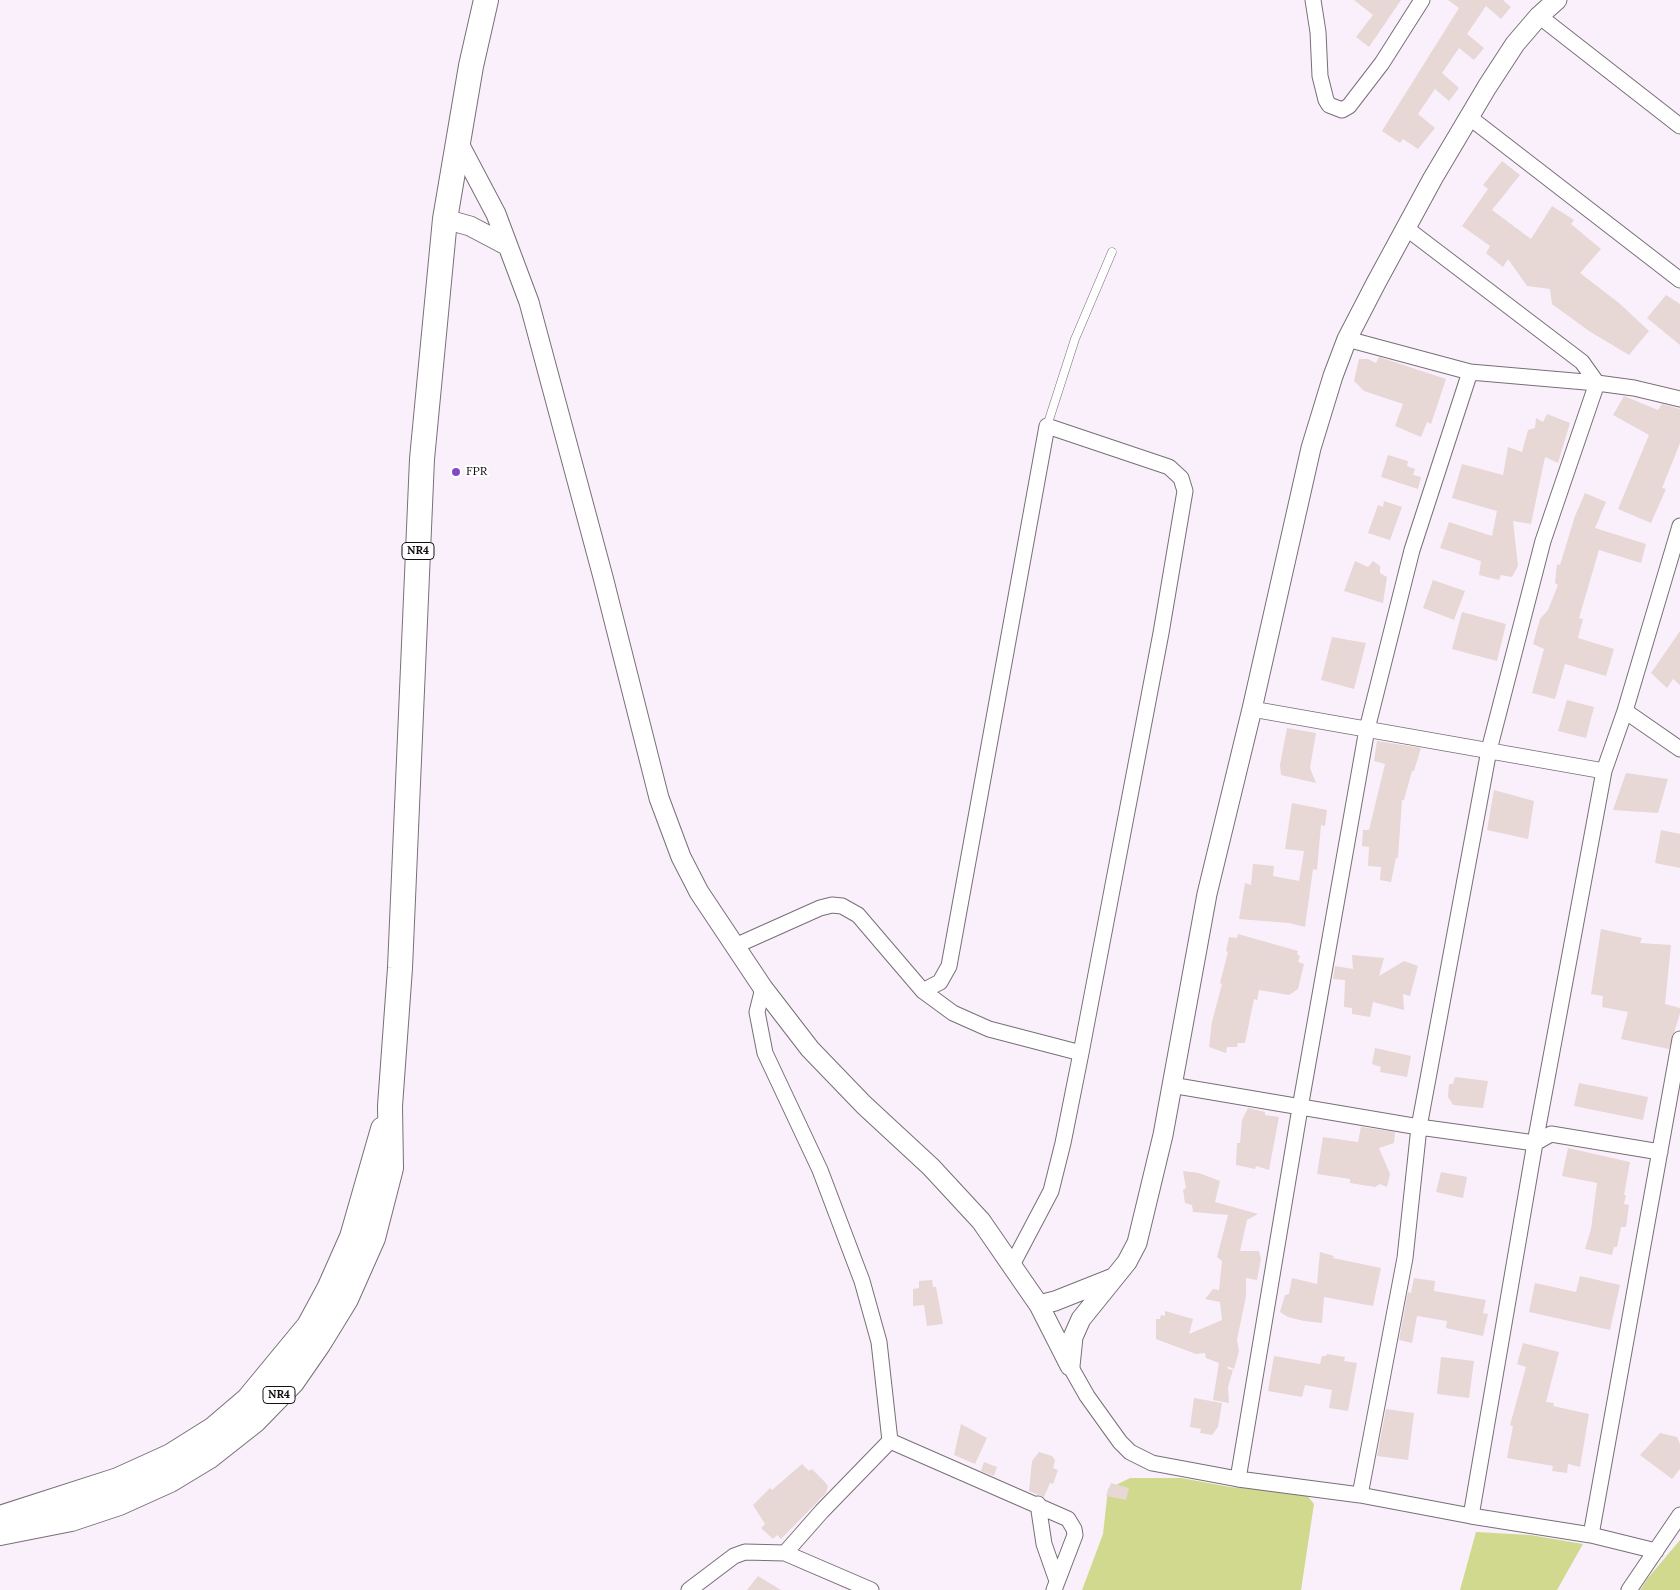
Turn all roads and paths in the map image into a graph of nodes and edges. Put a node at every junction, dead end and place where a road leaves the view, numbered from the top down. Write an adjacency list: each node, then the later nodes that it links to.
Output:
1 (486, 0): 8 (highway, NR4)
2 (1313, 0): 3 (street)
3 (1422, 0)
4 (1557, 0): 5 (street)
5 (1539, 16): 6 (street); 7 (street)
6 (1469, 117): 10 (street); 13 (street)
7 (1680, 126)
8 (458, 142): 9 (highway, NR4); 11 (street)
9 (444, 219): 11 (street); 32 (highway, NR4)
10 (1406, 228): 14 (street); 16 (street)
11 (508, 246): 26 (street)
12 (1112, 252): 18 (lane)
13 (1680, 280)
14 (1347, 339): 15 (street); 20 (street)
15 (1470, 372): 16 (street); 22 (street)
16 (1597, 383): 17 (street); 24 (street)
17 (1680, 399)
18 (1047, 426): 28 (street); 30 (street)
19 (1679, 535): 21 (street)
20 (1252, 709): 22 (street); 31 (street)
21 (1625, 712): 23 (street); 25 (street)
22 (1367, 729): 24 (street); 33 (street)
23 (1680, 749)
24 (1489, 750): 25 (street); 34 (street)
25 (1604, 771): 35 (street)
26 (735, 946): 27 (street); 28 (street)
27 (763, 988): 37 (street); 41 (street)
28 (923, 991): 30 (street)
29 (1680, 1039): 36 (street)
30 (1081, 1053): 37 (street)
31 (1171, 1086): 33 (street); 38 (street)
32 (390, 1106): 47 (highway, NR4); 48 (highway, NR4)
33 (1300, 1108): 34 (street); 42 (street)
34 (1419, 1127): 35 (street); 43 (street)
35 (1535, 1142): 36 (street); 46 (street)
36 (1660, 1152): 49 (street)
37 (1012, 1265): 39 (street)
38 (1113, 1278): 39 (street); 40 (street)
39 (1038, 1305): 40 (street)
40 (1070, 1366): 42 (street)
41 (890, 1441): 44 (street); 51 (street)
42 (1238, 1479): 43 (street)
43 (1360, 1495): 46 (street)
44 (1038, 1504): 52 (street); 52 (street)
45 (1680, 1515): 50 (street)
46 (1471, 1516): 49 (street)
47 (0, 1518)
48 (0, 1533)
49 (1591, 1535): 50 (street)
50 (1656, 1551): 55 (street)
51 (785, 1553): 53 (street); 54 (street)
52 (1055, 1586)
53 (689, 1590)
54 (872, 1590)
55 (1629, 1590)

